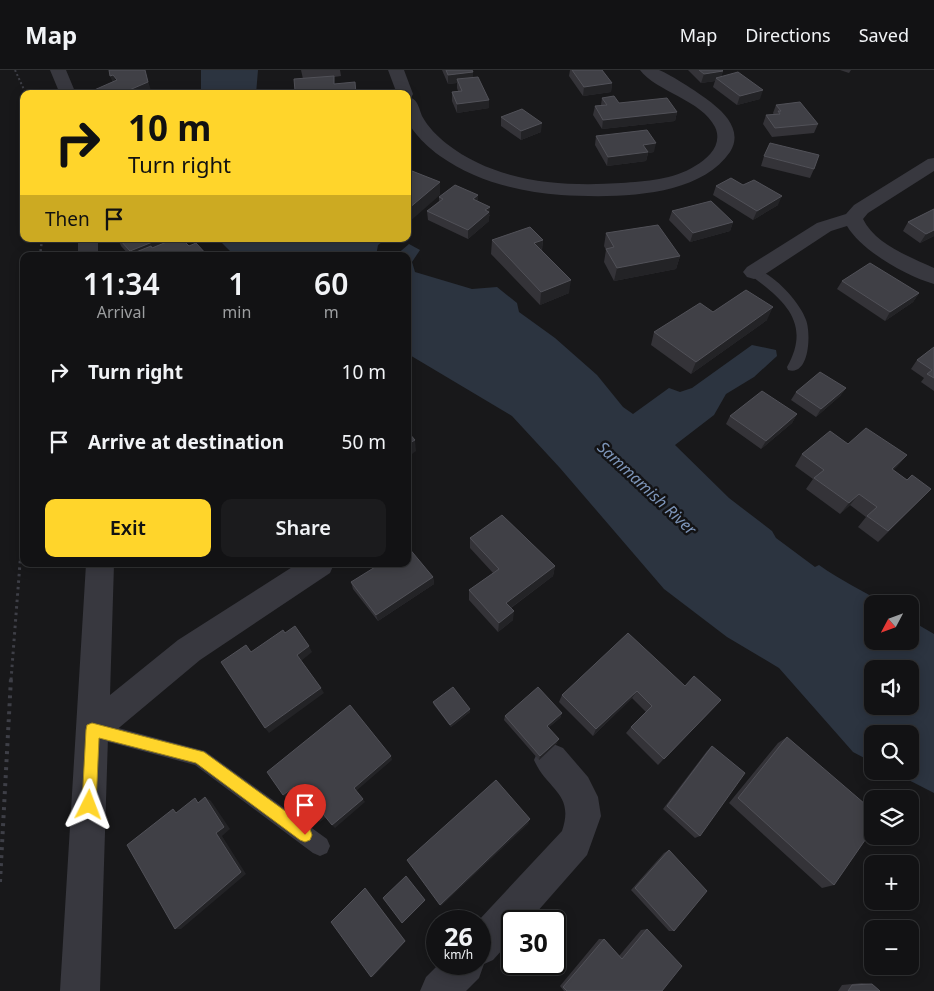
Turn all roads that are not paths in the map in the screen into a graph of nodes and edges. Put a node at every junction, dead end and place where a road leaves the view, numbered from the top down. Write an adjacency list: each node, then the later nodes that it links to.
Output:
1 (58, 70): 4 (street)
2 (396, 70): 5 (street)
3 (648, 70): 6 (street)
4 (66, 90)
5 (404, 90)
6 (411, 108)
7 (934, 163): 8 (street)
8 (853, 218): 9 (street); 10 (street)
9 (754, 272): 11 (lane)
10 (934, 277)
11 (793, 367)
12 (101, 567): 14 (street)
13 (315, 567): 14 (street)
14 (92, 730): 16 (lane); 19 (street)
15 (552, 760): 17 (street)
16 (320, 846)
17 (491, 935)
18 (455, 975): 20 (street)
19 (80, 991)
20 (440, 991)

